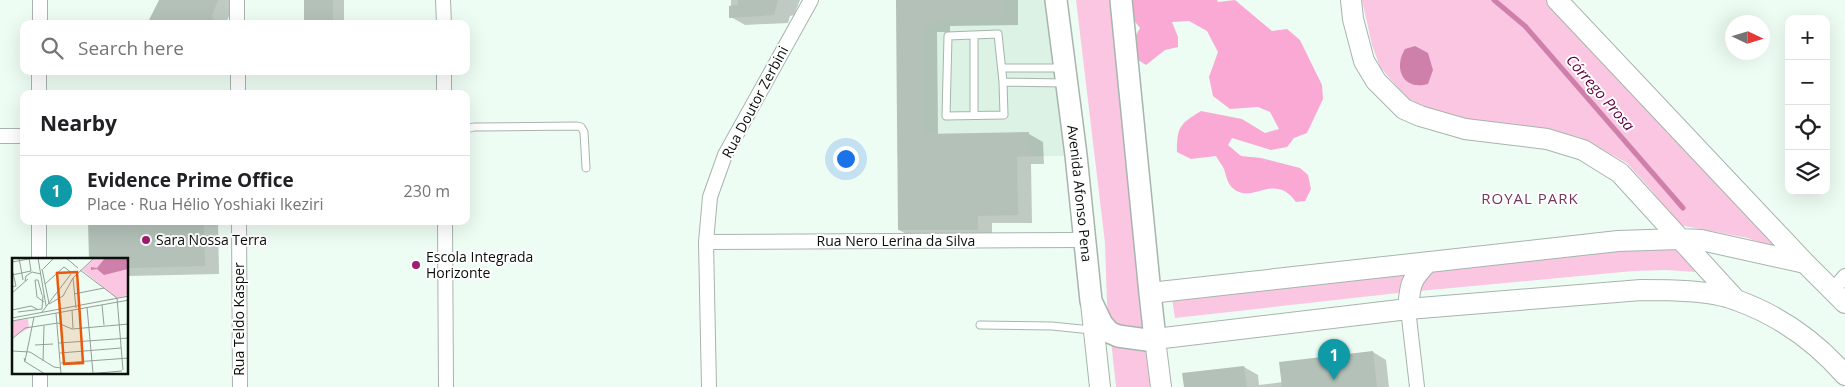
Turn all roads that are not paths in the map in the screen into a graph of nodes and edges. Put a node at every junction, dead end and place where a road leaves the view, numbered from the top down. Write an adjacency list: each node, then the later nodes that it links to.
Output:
1 (40, 0): 9 (street)
2 (237, 0): 10 (street)
3 (444, 0): 11 (street)
4 (811, 0): 32 (street, Rua Doutor Zerbini)
5 (1056, 0): 17 (main road, Avenida Afonso Pena)
6 (1121, 0): 37 (main road)
7 (1351, 0): 30 (main road)
8 (1557, 0): 35 (main road)
9 (40, 20)
10 (237, 20)
11 (444, 20)
12 (974, 34): 13 (lane); 22 (lane); 22 (lane)
13 (1002, 68): 17 (lane); 18 (lane)
14 (39, 75): 19 (street)
15 (238, 75): 20 (street)
16 (444, 75): 21 (street)
17 (1065, 76): 18 (lane); 31 (main road, Avenida Afonso Pena)
18 (1003, 82): 22 (lane)
19 (39, 90)
20 (238, 90)
21 (444, 90)
22 (974, 115)
23 (470, 128): 26 (lane)
24 (0, 136): 25 (street)
25 (20, 136)
26 (586, 168)
27 (39, 225): 33 (street)
28 (239, 225): 47 (street, Rua Teldo Kasper)
29 (445, 225): 48 (street)
30 (1679, 239): 34 (main road); 35 (main road); 38 (main road)
31 (1086, 240): 32 (street, Rua Nero Lerina da Silva); 39 (main road, Avenida Afonso Pena)
32 (706, 242): 49 (street, Rua Doutor Zerbini)
33 (39, 258)
34 (1428, 262): 37 (main road); 40 (main road)
35 (1805, 263): 36 (main road)
36 (1841, 290)
37 (1150, 293): 43 (main road)
38 (1735, 299): 40 (main road); 45 (main road)
39 (1091, 301): 42 (main road, Avenida Afonso Pena); 43 (main road)
40 (1408, 310): 43 (main road); 52 (street)
41 (980, 325): 42 (lane)
42 (1094, 330): 50 (main road, Avenida Afonso Pena)
43 (1156, 339): 51 (main road)
44 (40, 374): 46 (street)
45 (1845, 375)
46 (40, 387)
47 (240, 387)
48 (446, 387)
49 (709, 387)
50 (1100, 387)
51 (1161, 387)
52 (1417, 387)

